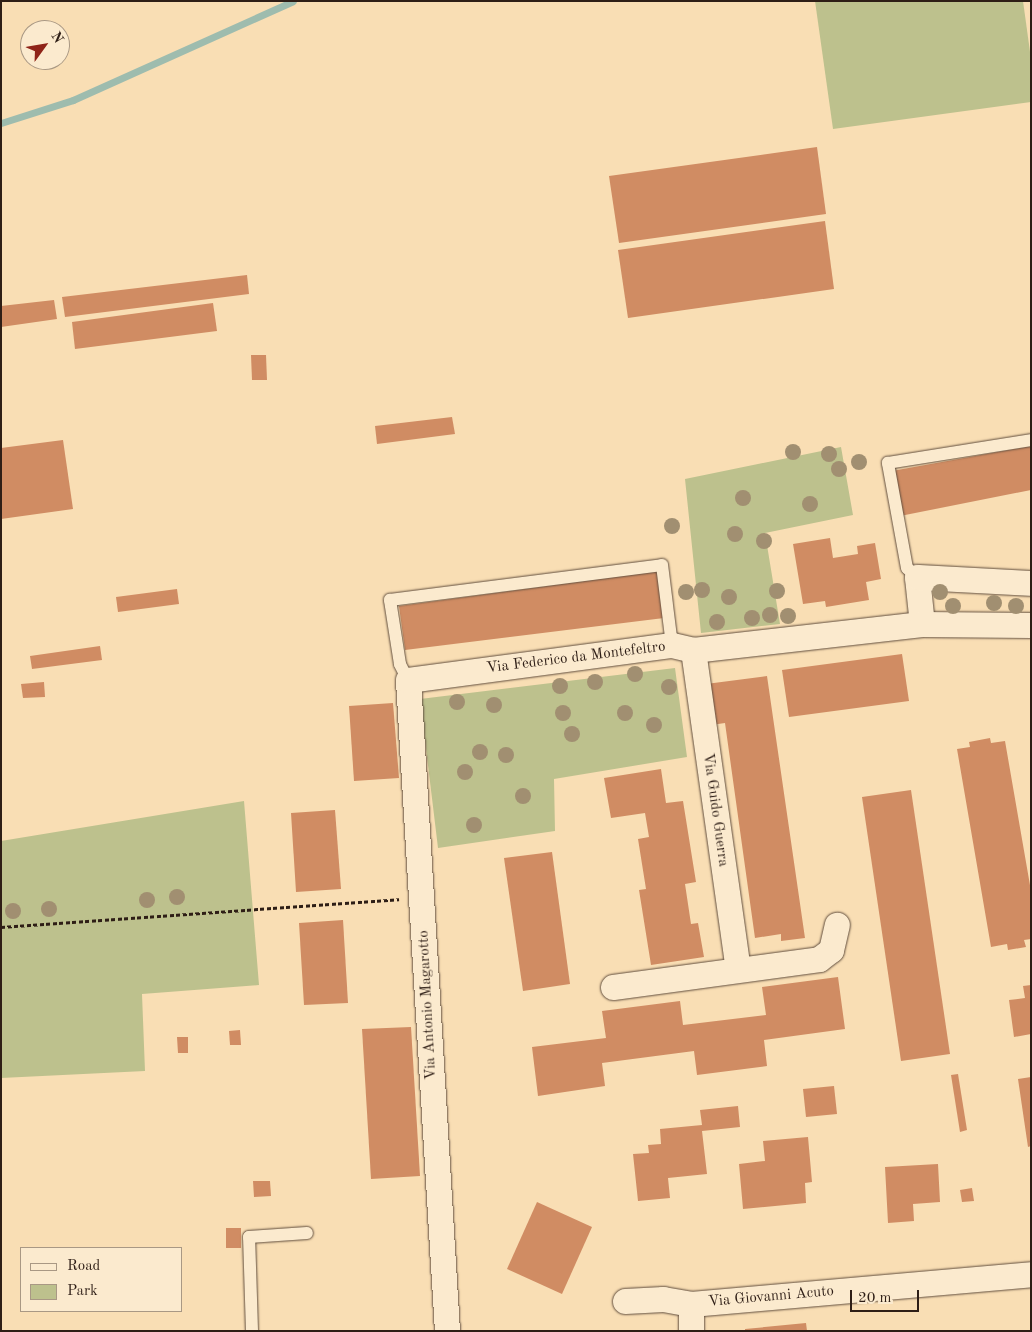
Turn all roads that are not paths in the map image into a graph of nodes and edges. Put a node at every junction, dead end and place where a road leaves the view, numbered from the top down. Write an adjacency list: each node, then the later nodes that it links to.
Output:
1 (1031, 440): 2 (lane)
2 (917, 577): 3 (street); 4 (street)
3 (1031, 583)
4 (922, 624): 5 (street, Via Federico da Montefeltro); 6 (street, Via Federico da Montefeltro)
5 (1031, 626)
6 (683, 648): 7 (street, Via Federico da Montefeltro); 7 (lane); 9 (street, Via Guido Guerra)
7 (408, 680): 16 (street, Via Antonio Magarotto)
8 (837, 925): 9 (street)
9 (738, 969): 10 (street)
10 (613, 987)
11 (307, 1233): 15 (lane)
12 (1031, 1274): 14 (street, Via Giovanni Acuto)
13 (625, 1301): 14 (street, Via Giovanni Acuto)
14 (692, 1304): 17 (street, Via Giovanni Acuto)
15 (252, 1331)
16 (447, 1331)
17 (691, 1331)

